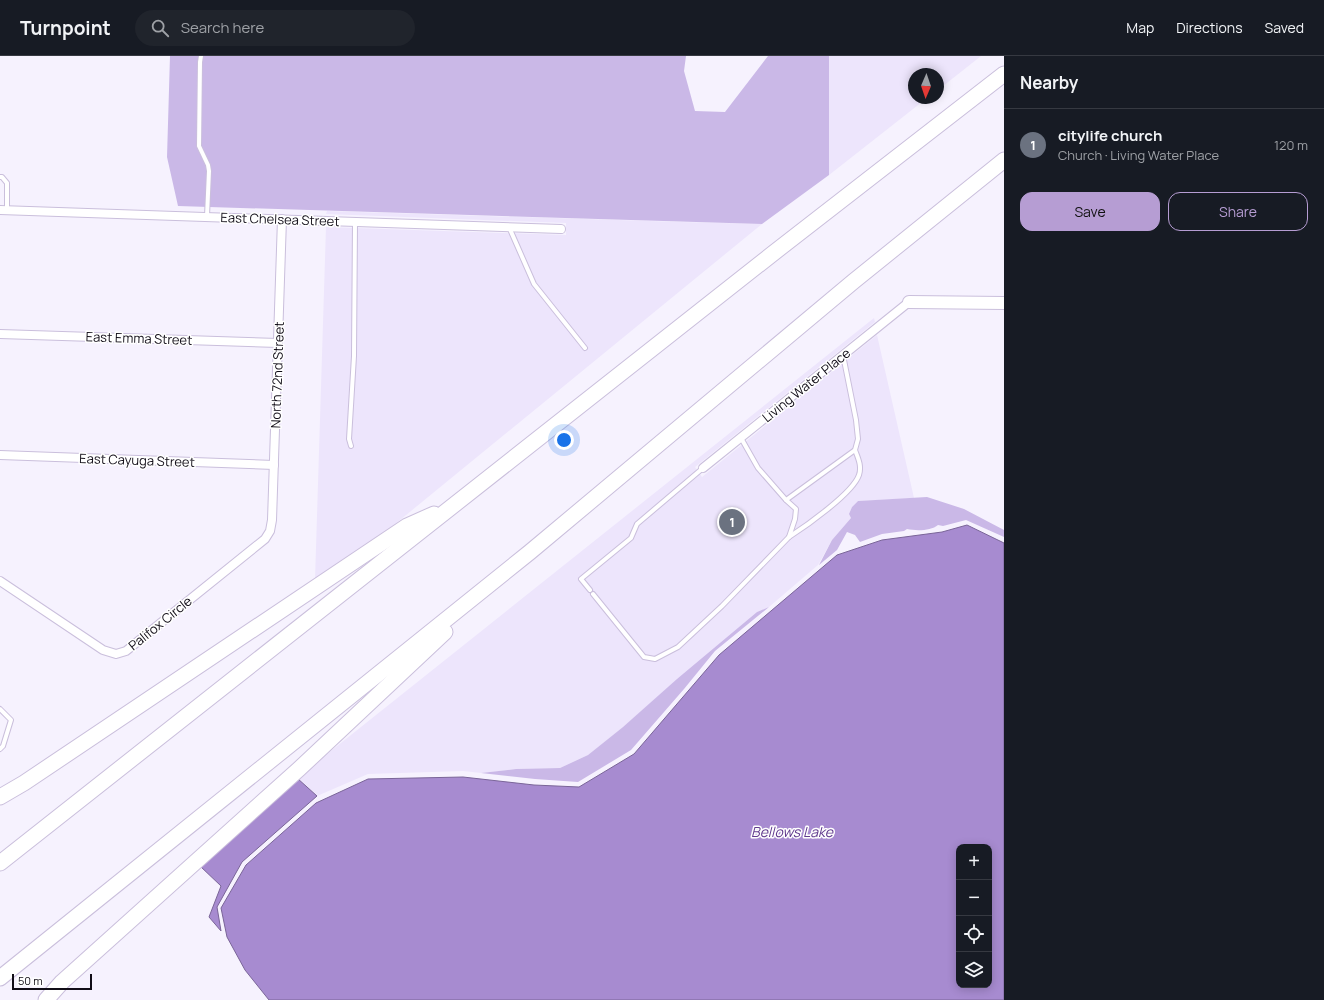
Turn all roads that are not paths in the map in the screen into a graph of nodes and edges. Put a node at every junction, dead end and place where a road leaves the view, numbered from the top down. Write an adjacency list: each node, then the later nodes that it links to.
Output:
1 (202, 56): 8 (lane)
2 (1004, 63): 4 (highway)
3 (1004, 74): 4 (highway)
4 (957, 112): 26 (highway)
5 (1004, 160): 29 (highway)
6 (0, 177): 7 (lane)
7 (3, 210): 8 (street, East Chelsea Street)
8 (207, 216): 9 (street, East Chelsea Street)
9 (282, 219): 10 (street, East Chelsea Street); 16 (street, North 72nd Street)
10 (355, 222): 11 (street, East Chelsea Street); 20 (lane)
11 (509, 227): 12 (street, East Chelsea Street); 17 (lane)
12 (561, 229)
13 (909, 302): 14 (street); 18 (street, Living Water Place)
14 (1004, 303)
15 (0, 334): 16 (street, East Emma Street)
16 (278, 343): 23 (street, North 72nd Street)
17 (585, 348)
18 (843, 355): 19 (street, Living Water Place); 21 (lane)
19 (741, 437): 24 (street, Living Water Place); 25 (lane)
20 (351, 446)
21 (856, 450): 25 (lane); 28 (lane)
22 (0, 455): 23 (street, East Cayuga Street)
23 (274, 465): 27 (street, North 72nd Street)
24 (703, 468): 31 (lane)
25 (786, 500): 28 (lane)
26 (460, 501): 35 (highway); 38 (highway)
27 (270, 531): 30 (street, Palifox Circle)
28 (789, 537): 32 (lane)
29 (530, 552): 39 (highway); 40 (highway)
30 (0, 581)
31 (590, 590)
32 (593, 594)
33 (0, 709): 34 (lane)
34 (0, 749)
35 (24, 783): 36 (highway); 37 (highway)
36 (0, 798)
37 (0, 802)
38 (0, 863)
39 (0, 978)
40 (46, 1000)

